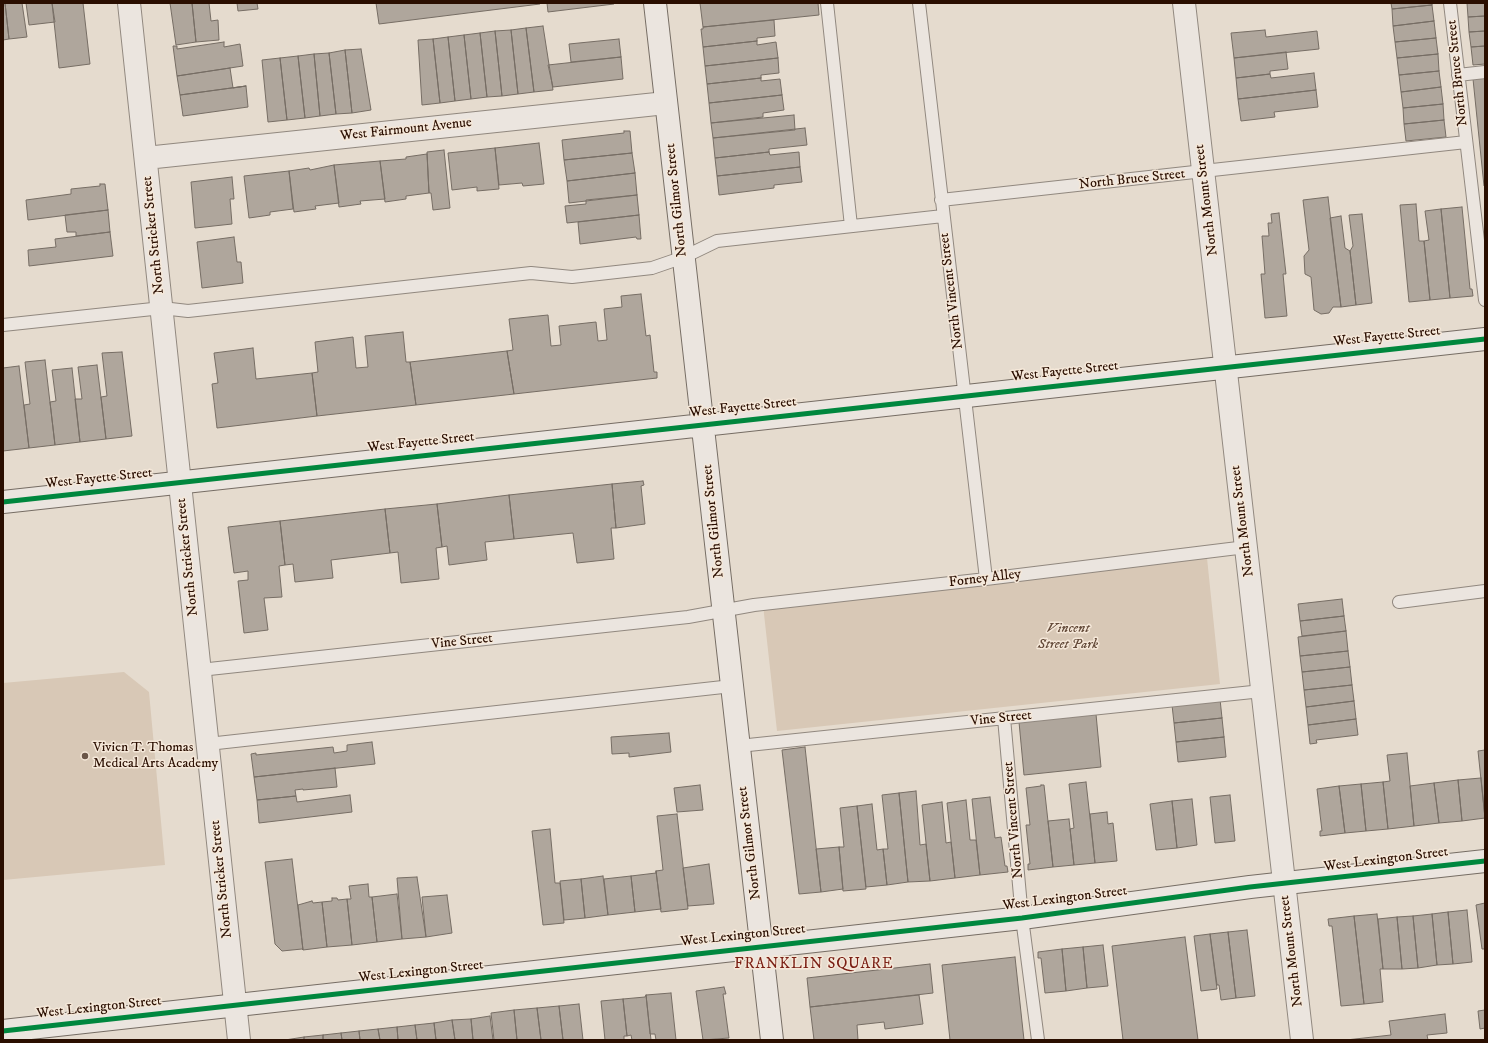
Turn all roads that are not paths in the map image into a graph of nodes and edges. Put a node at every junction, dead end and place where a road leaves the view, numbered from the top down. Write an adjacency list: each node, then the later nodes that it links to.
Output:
1 (129, 3): 11 (street, North Stricker Street)
2 (655, 3): 9 (street, North Gilmor Street)
3 (827, 3): 15 (lane)
4 (918, 3): 13 (lane, North Vincent Street)
5 (1184, 3): 12 (street, North Mount Street)
6 (1450, 3): 8 (lane, North Bruce Street)
7 (1485, 72): 8 (lane)
8 (1458, 75): 10 (lane, North Bruce Street)
9 (666, 102): 11 (street, West Fairmount Avenue); 16 (street, North Gilmor Street)
10 (1466, 142): 12 (lane, North Bruce Street); 17 (lane, North Bruce Street)
11 (146, 158): 18 (street, North Stricker Street)
12 (1203, 172): 13 (lane, North Bruce Street); 21 (street, North Mount Street)
13 (941, 200): 14 (lane, North Vincent Street)
14 (943, 216): 15 (lane); 22 (lane, North Vincent Street)
15 (851, 226): 16 (lane)
16 (684, 257): 18 (lane); 23 (street, North Gilmor Street)
17 (1485, 300)
18 (162, 308): 19 (lane); 24 (street, North Stricker Street)
19 (3, 325)
20 (1485, 338): 21 (street, West Fayette Street)
21 (1226, 367): 22 (street, West Fayette Street); 26 (street, North Mount Street)
22 (964, 396): 23 (street, West Fayette Street); 27 (lane, North Vincent Street)
23 (703, 424): 24 (street, West Fayette Street); 30 (street, North Gilmor Street)
24 (179, 482): 25 (street, West Fayette Street); 31 (street, North Stricker Street)
25 (3, 502)
26 (1246, 547): 27 (lane, Forney Alley); 33 (street, North Mount Street)
27 (986, 579): 30 (lane, Forney Alley)
28 (1485, 591): 29 (lane)
29 (1399, 602)
30 (724, 610): 31 (lane, Vine Street); 32 (street, North Gilmor Street)
31 (200, 670): 35 (street, North Stricker Street)
32 (732, 686): 35 (lane); 36 (street, North Gilmor Street)
33 (1262, 691): 34 (lane, Vine Street); 38 (street, North Mount Street)
34 (1004, 718): 36 (lane, Vine Street); 39 (lane, North Vincent Street)
35 (208, 744): 41 (street, North Stricker Street)
36 (739, 746): 40 (street, North Gilmor Street)
37 (1485, 861): 38 (street, West Lexington Street)
38 (1284, 884): 39 (street, West Lexington Street); 46 (street, North Mount Street)
39 (1022, 918): 40 (street, West Lexington Street); 45 (lane, North Vincent Street)
40 (761, 946): 41 (street, West Lexington Street); 44 (street, North Gilmor Street)
41 (235, 1005): 42 (street, West Lexington Street); 43 (street, North Stricker Street)
42 (3, 1031)
43 (239, 1040)
44 (772, 1040)
45 (1038, 1040)
46 (1302, 1040)

